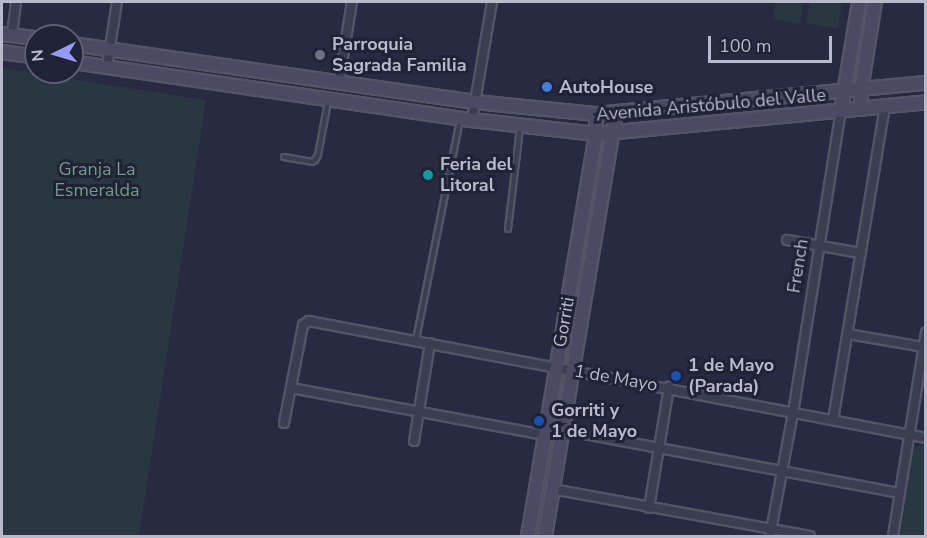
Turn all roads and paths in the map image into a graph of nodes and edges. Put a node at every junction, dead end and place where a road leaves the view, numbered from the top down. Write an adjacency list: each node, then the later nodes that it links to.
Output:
1 (16, 2): 7 (street)
2 (117, 2): 10 (street)
3 (352, 2): 15 (street)
4 (492, 2): 20 (street)
5 (859, 2): 18 (main road, French)
6 (875, 2): 17 (main road)
7 (7, 34): 8 (main road)
8 (24, 36)
9 (84, 46): 10 (main road, Avenida Aristóbulo del Valle)
10 (110, 49): 14 (street); 15 (main road, Avenida Aristóbulo del Valle)
11 (2, 52): 12 (main road)
12 (24, 55)
13 (84, 64): 14 (main road, Avenida Aristóbulo del Valle)
14 (107, 67): 19 (main road, Avenida Aristóbulo del Valle)
15 (339, 82): 20 (main road, Avenida Aristóbulo del Valle)
16 (926, 83): 17 (main road, Avenida Aristóbulo del Valle)
17 (861, 90): 18 (main road, Avenida Aristóbulo del Valle); 23 (main road)
18 (843, 91): 24 (main road, French); 25 (main road, Avenida Aristóbulo del Valle)
19 (329, 98): 27 (main road, Avenida Aristóbulo del Valle); 31 (lane)
20 (475, 102): 26 (main road, Avenida Aristóbulo del Valle); 27 (street)
21 (926, 102): 22 (main road, Avenida Aristóbulo del Valle)
22 (885, 107): 23 (main road, Avenida Aristóbulo del Valle); 35 (street)
23 (861, 109): 24 (main road, Avenida Aristóbulo del Valle)
24 (841, 111): 30 (main road, Avenida Aristóbulo del Valle); 34 (street, French)
25 (616, 113): 26 (main road, Avenida Aristóbulo del Valle); 30 (main road, Gorriti)
26 (596, 114): 29 (main road, Gorriti)
27 (466, 119): 28 (main road, Avenida Aristóbulo del Valle); 38 (lane)
28 (520, 126): 29 (main road, Avenida Aristóbulo del Valle); 32 (lane)
29 (596, 134): 30 (main road, Avenida Aristóbulo del Valle); 41 (main road, Gorriti)
30 (615, 134): 42 (main road, Gorriti)
31 (284, 157)
32 (508, 229)
33 (787, 240): 34 (street)
34 (820, 246): 35 (street); 46 (street, French)
35 (861, 253): 37 (street)
36 (926, 333): 40 (street)
37 (848, 334): 40 (street); 47 (street)
38 (416, 340): 39 (street, 1 de Mayo); 44 (street, 1 de Mayo)
39 (430, 343): 41 (street, 1 de Mayo); 45 (street)
40 (923, 346): 51 (street)
41 (558, 367): 42 (street, 1 de Mayo); 50 (main road, Gorriti)
42 (574, 370): 43 (street, 1 de Mayo); 49 (main road, Gorriti)
43 (669, 387): 46 (street, 1 de Mayo); 54 (street)
44 (291, 388): 45 (street); 48 (street)
45 (418, 412): 50 (street); 53 (street)
46 (793, 413): 47 (street, 1 de Mayo); 55 (street, French)
47 (833, 420): 51 (street, 1 de Mayo)
48 (284, 423)
49 (563, 430): 54 (street); 56 (main road, Gorriti)
50 (545, 435): 60 (main road, Gorriti)
51 (909, 435): 52 (street, 1 de Mayo); 57 (street)
52 (926, 438)
53 (414, 441)
54 (659, 447): 55 (street); 58 (street)
55 (782, 471): 57 (street); 59 (street, French)
56 (552, 489): 58 (street); 61 (main road, Gorriti)
57 (900, 494): 63 (street)
58 (649, 508): 59 (street)
59 (771, 533): 62 (street)
60 (528, 537)
61 (544, 537)
62 (810, 537)
63 (893, 537)

